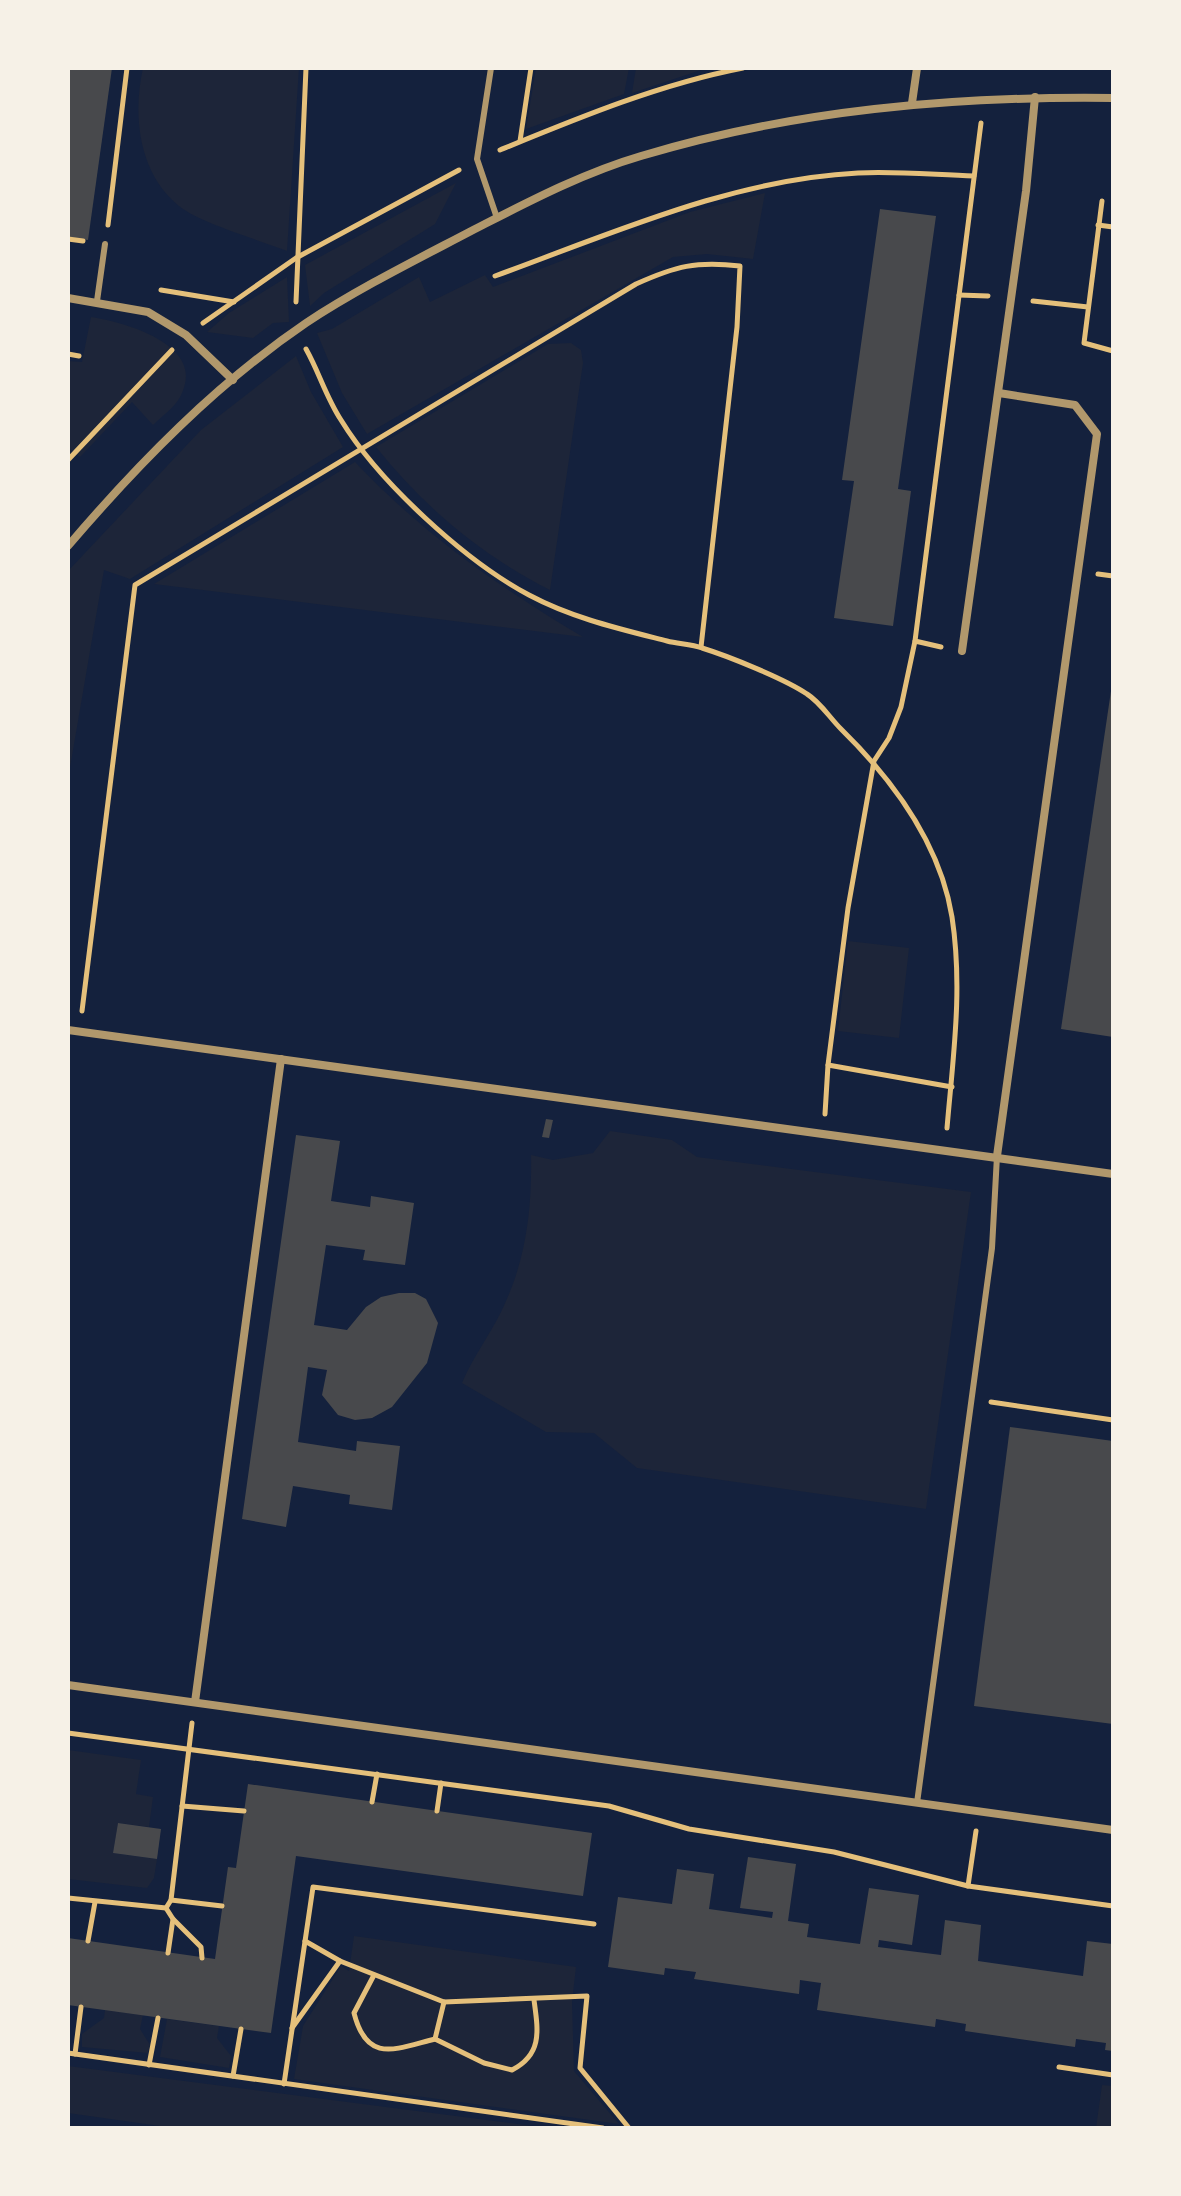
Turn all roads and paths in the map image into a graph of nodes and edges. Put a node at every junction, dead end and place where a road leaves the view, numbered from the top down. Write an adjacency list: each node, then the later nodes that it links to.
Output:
1 (127, 68): 19 (path)
2 (306, 68): 20 (path)
3 (491, 68): 12 (lane)
4 (531, 68): 11 (path)
5 (743, 68): 11 (path)
6 (917, 68): 10 (street)
7 (1035, 97): 8 (street); 9 (street); 30 (street)
8 (1113, 98)
9 (984, 99): 10 (street); 13 (path)
10 (912, 103): 15 (street)
11 (520, 141): 12 (path)
12 (477, 159): 15 (lane); 20 (path)
13 (974, 176): 21 (path); 34 (path)
14 (1102, 201): 16 (path)
15 (497, 218): 24 (street)
16 (1098, 225): 17 (path); 26 (path)
17 (1113, 227)
18 (68, 239): 19 (path)
19 (105, 244): 23 (lane)
20 (296, 258): 24 (path); 25 (path)
21 (495, 276)
22 (68, 298): 23 (street)
23 (97, 301): 25 (street)
24 (296, 330): 29 (street); 31 (path)
25 (186, 335): 29 (street); 32 (path)
26 (1113, 351)
27 (68, 354): 28 (path)
28 (79, 356)
29 (233, 380): 33 (street)
30 (999, 393): 36 (street); 45 (street)
31 (361, 449): 35 (path); 35 (path); 39 (path)
32 (68, 460)
33 (68, 546)
34 (915, 641): 36 (path); 37 (path)
35 (701, 647): 37 (path)
36 (962, 651)
37 (874, 761): 41 (path); 42 (path)
38 (68, 1030): 39 (street)
39 (80, 1032): 40 (street)
40 (281, 1059): 43 (street); 50 (street)
41 (828, 1065): 42 (path); 43 (path)
42 (952, 1087): 44 (path)
43 (824, 1134): 44 (street)
44 (945, 1149): 45 (street)
45 (997, 1156): 46 (street); 47 (lane)
46 (1113, 1174)
47 (972, 1399): 48 (path); 56 (lane)
48 (1113, 1420)
49 (68, 1685): 50 (street)
50 (195, 1702): 52 (path); 56 (street)
51 (68, 1733): 52 (path)
52 (189, 1748): 53 (path); 57 (path)
53 (377, 1774): 54 (path); 55 (path)
54 (441, 1783): 59 (path); 62 (path)
55 (372, 1802)
56 (917, 1803): 60 (street)
57 (182, 1806): 58 (path); 64 (path)
58 (244, 1811)
59 (437, 1811)
60 (978, 1812): 61 (street); 62 (path)
61 (1113, 1830)
62 (968, 1886): 67 (path)
63 (68, 1898): 65 (path)
64 (171, 1900): 66 (path); 68 (path)
65 (95, 1902): 68 (path); 71 (path)
66 (222, 1906)
67 (1113, 1906)
68 (166, 1908): 69 (path)
69 (173, 1919): 73 (path); 74 (path)
70 (594, 1924): 72 (path)
71 (88, 1941)
72 (305, 1941): 75 (path); 81 (path)
73 (168, 1953)
74 (202, 1958)
75 (340, 1961): 76 (path); 81 (path)
76 (374, 1975): 78 (path); 83 (path)
77 (534, 2000): 78 (path); 83 (path); 91 (path)
78 (444, 2002): 83 (path)
79 (81, 2007): 84 (path)
80 (158, 2018): 85 (path)
81 (292, 2028): 89 (path)
82 (241, 2029): 88 (path)
83 (435, 2039)
84 (71, 2054): 85 (path)
85 (149, 2065): 88 (path)
86 (1059, 2067): 87 (path)
87 (1113, 2075)
88 (233, 2076): 89 (path)
89 (284, 2084): 90 (path)
90 (603, 2128)
91 (629, 2128)

